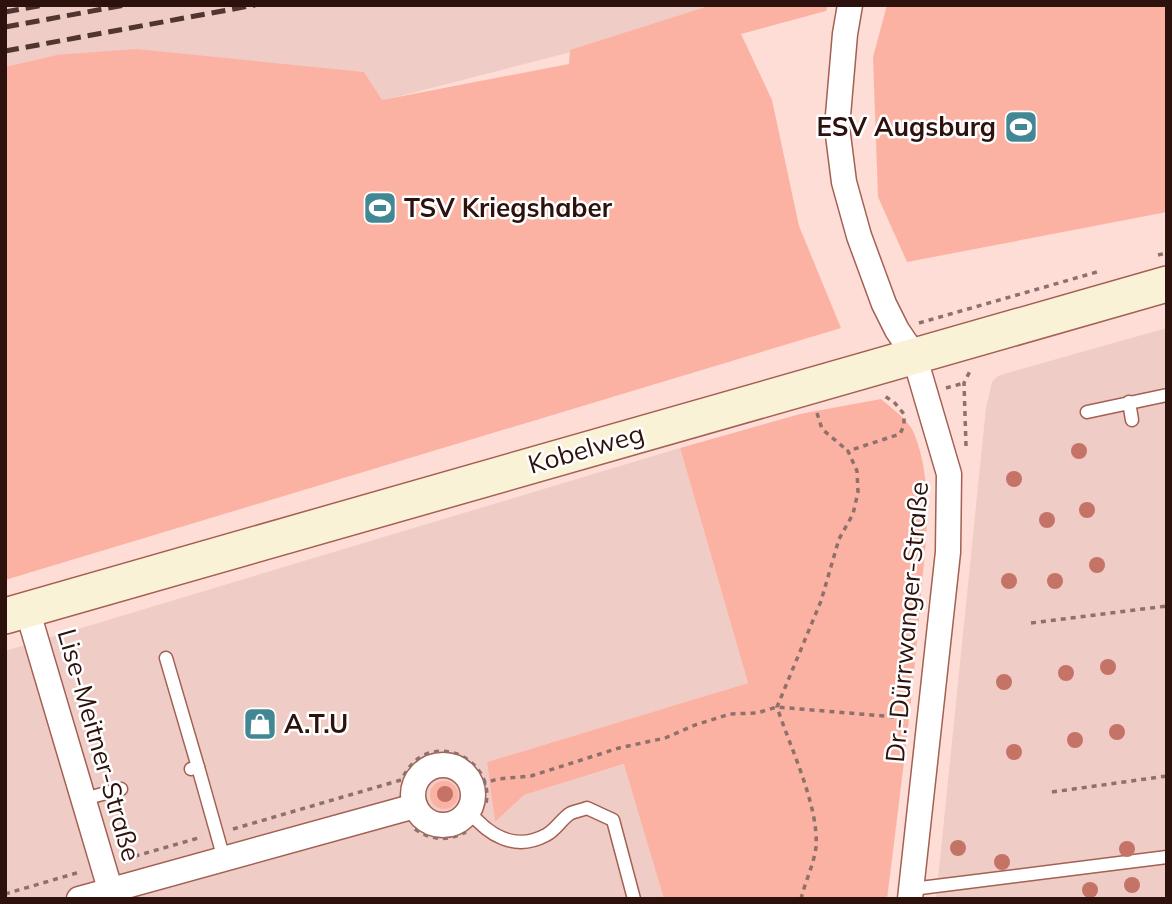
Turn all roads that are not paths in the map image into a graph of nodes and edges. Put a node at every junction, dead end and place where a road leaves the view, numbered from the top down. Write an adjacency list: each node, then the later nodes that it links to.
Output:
1 (850, 5): 3 (street, Dr.-Dürrwanger-Straße)
2 (1160, 270): 3 (main road, Kobelweg)
3 (906, 342): 8 (main road, Kobelweg); 17 (street, Dr.-Dürrwanger-Straße)
4 (1167, 395): 5 (lane)
5 (1129, 402): 6 (lane); 7 (lane)
6 (1087, 412)
7 (1132, 420)
8 (16, 613): 12 (street, Lise-Meitner-Straße)
9 (166, 658): 15 (lane)
10 (121, 789): 12 (lane)
11 (474, 790): 13 (street); 13 (street); 19 (lane)
12 (84, 799): 16 (street, Lise-Meitner-Straße)
13 (415, 806): 15 (street)
14 (1167, 857): 17 (lane)
15 (224, 859): 16 (street)
16 (111, 894): 18 (street)
17 (911, 894)
18 (79, 899)
19 (634, 899)

